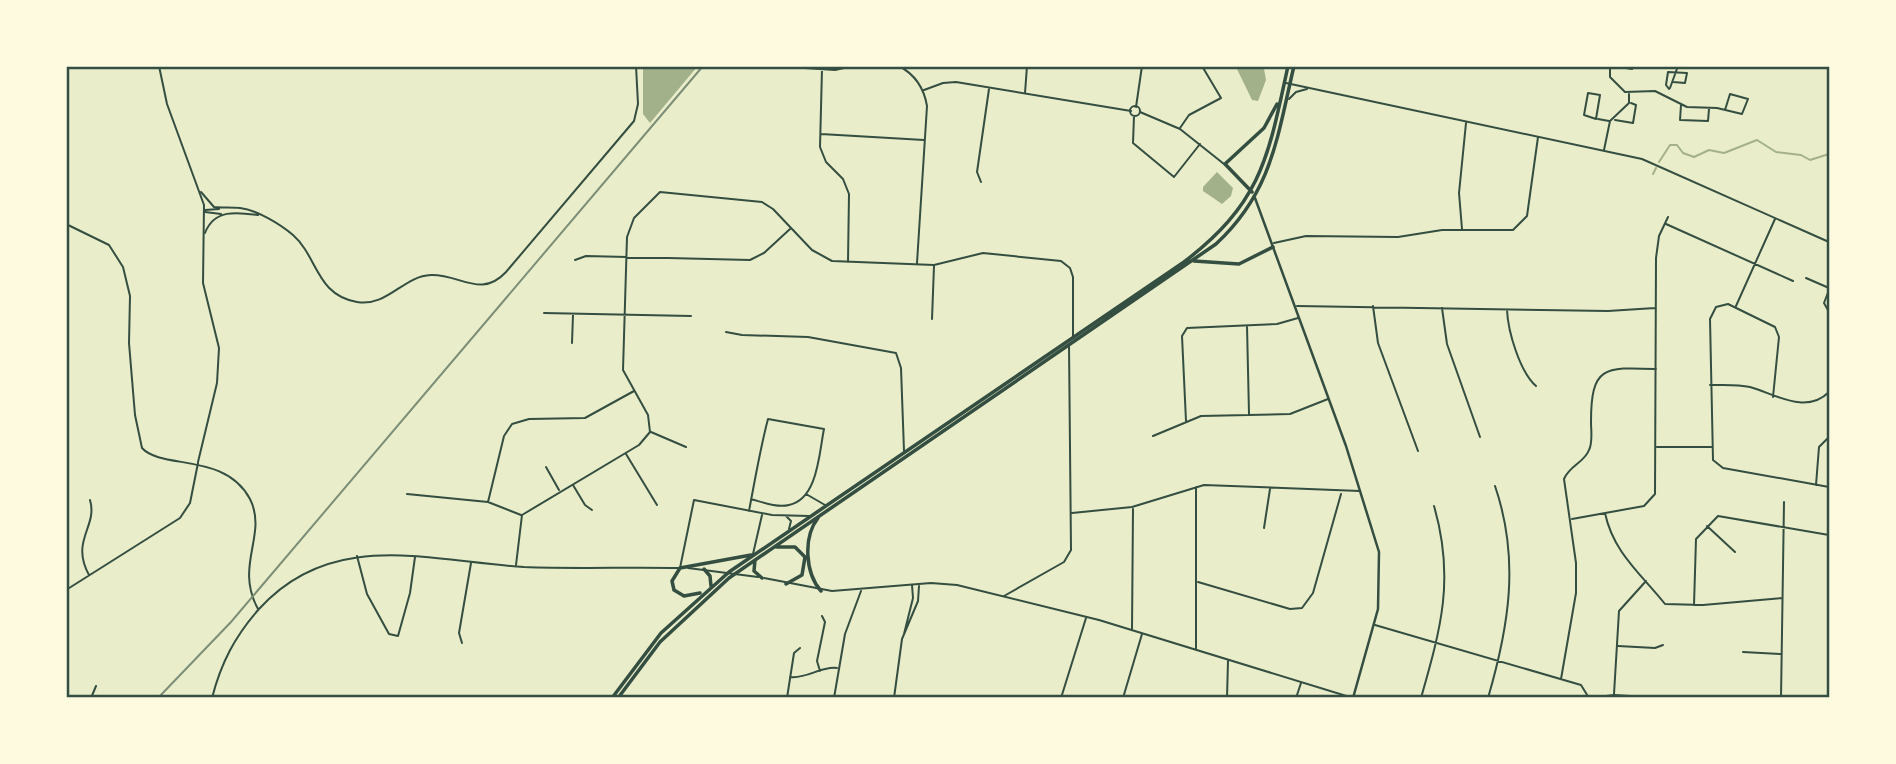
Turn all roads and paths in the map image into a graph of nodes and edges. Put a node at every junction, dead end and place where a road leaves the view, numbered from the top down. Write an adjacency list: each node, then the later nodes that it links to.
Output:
1 (159, 66): 44 (street)
2 (636, 66): 50 (street)
3 (774, 66): 13 (street)
4 (853, 66): 13 (street)
5 (899, 66): 20 (street)
6 (1027, 66): 22 (street)
7 (1142, 66): 27 (street)
8 (1202, 66): 36 (street)
9 (1288, 66): 17 (highway)
10 (1294, 66): 17 (highway)
11 (1612, 66): 14 (street); 21 (street)
12 (1678, 66): 15 (street)
13 (822, 69): 37 (street)
14 (1632, 69)
15 (1677, 72): 16 (street); 16 (street); 16 (street)
16 (1673, 82)
17 (1287, 84): 19 (street); 23 (highway); 24 (highway)
18 (989, 88): 20 (street); 22 (street); 43 (street)
19 (1309, 88): 24 (street); 35 (street)
20 (924, 90): 39 (street)
21 (1629, 93): 25 (street); 26 (street)
22 (1025, 94): 30 (street)
23 (1281, 96): 42 (highway); 45 (highway)
24 (1286, 102): 46 (highway)
25 (1629, 103): 34 (street); 34 (street)
26 (1681, 105): 28 (street); 28 (street)
27 (1136, 107): 30 (street); 31 (street)
28 (1709, 108): 29 (street)
29 (1725, 110): 29 (street)
30 (1131, 111): 32 (street)
31 (1140, 112): 32 (street); 36 (street)
32 (1135, 116): 40 (street)
33 (1596, 118): 33 (street); 34 (street)
34 (1612, 121): 41 (street)
35 (1466, 122): 38 (street); 56 (street)
36 (1180, 129): 40 (street)
37 (820, 134): 39 (street); 63 (street)
38 (1538, 136): 41 (street); 56 (street)
39 (925, 140): 64 (street)
40 (1200, 145): 42 (street)
41 (1604, 150): 52 (street)
42 (1225, 164): 45 (highway)
43 (981, 182)
44 (201, 192): 47 (street); 48 (street)
45 (1252, 192): 46 (main road); 85 (highway)
46 (1255, 199): 59 (main road); 62 (highway)
47 (224, 208): 48 (street); 50 (street)
48 (205, 211): 49 (street); 57 (street)
49 (224, 214): 50 (street); 57 (street)
50 (260, 215)
51 (1668, 217): 54 (street)
52 (1776, 218): 58 (street); 65 (street)
53 (66, 224): 107 (street)
54 (1665, 224): 65 (street); 74 (street)
55 (791, 229): 60 (street); 60 (street); 63 (street)
56 (1462, 231): 59 (street)
57 (205, 233): 107 (street)
58 (1829, 242)
59 (1272, 245): 62 (highway); 71 (main road)
60 (626, 257): 61 (street); 79 (street)
61 (575, 260)
62 (1192, 261): 87 (highway)
63 (848, 263): 64 (street)
64 (917, 264): 66 (street)
65 (1755, 264): 68 (street); 72 (street)
66 (934, 265): 82 (street); 85 (street)
67 (1807, 278): 69 (street)
68 (1793, 281)
69 (1829, 289): 76 (street)
70 (1373, 306): 71 (street); 73 (street); 104 (street)
71 (1295, 307): 81 (main road)
72 (1736, 307): 90 (street); 93 (street)
73 (1442, 308): 75 (street); 99 (street)
74 (1656, 308): 75 (street); 88 (street)
75 (1507, 309): 89 (street)
76 (1829, 312)
77 (544, 313): 78 (street)
78 (573, 313): 79 (street); 86 (street)
79 (625, 315): 80 (street); 91 (street)
80 (691, 316)
81 (1299, 318): 83 (street); 94 (main road)
82 (932, 319)
83 (1247, 325): 95 (street); 96 (street)
84 (726, 332): 105 (street)
85 (1073, 338): 105 (highway)
86 (572, 344)
87 (1069, 345): 132 (highway); 133 (street)
88 (1656, 369): 102 (street); 141 (street)
89 (1536, 386)
90 (1710, 386): 93 (street); 103 (street)
91 (634, 391): 97 (street); 122 (street)
92 (1829, 392): 93 (street)
93 (1773, 397)
94 (1329, 399): 95 (street); 116 (main road)
95 (1249, 414): 96 (street)
96 (1186, 421): 98 (street)
97 (650, 432): 101 (street); 106 (street)
98 (1153, 436)
99 (1480, 437)
100 (1829, 437): 110 (street)
101 (686, 447)
102 (1656, 447): 103 (street); 134 (street)
103 (1711, 447): 110 (street)
104 (1418, 451)
105 (904, 452): 127 (highway)
106 (626, 453): 109 (street); 124 (street)
107 (198, 463): 158 (street); 173 (street)
108 (546, 467): 115 (street)
109 (573, 484): 115 (street); 130 (street)
110 (1816, 485): 114 (street)
111 (1495, 486): 189 (street)
112 (1196, 487): 113 (street); 129 (street); 161 (street)
113 (1270, 488): 117 (street); 144 (street)
114 (1829, 488)
115 (559, 491): 137 (street)
116 (1362, 491): 117 (street); 176 (main road)
117 (1341, 493): 161 (street)
118 (407, 494): 122 (street)
119 (806, 494): 120 (street); 126 (street); 127 (street)
120 (751, 499): 125 (street); 131 (street)
121 (90, 500): 158 (street)
122 (488, 502): 137 (street)
123 (1784, 502): 143 (street)
124 (657, 505)
125 (777, 505): 126 (street); 138 (street)
126 (790, 505): 136 (street)
127 (826, 505): 140 (highway)
128 (1434, 506): 181 (street)
129 (1132, 507): 133 (street); 177 (street)
130 (592, 510)
131 (749, 511): 135 (street); 154 (street)
132 (824, 512): 147 (highway); 167 (highway)
133 (1072, 513): 170 (street)
134 (1605, 513): 141 (street); 160 (street)
135 (762, 514): 138 (street); 151 (street)
136 (796, 514): 139 (street); 140 (street)
137 (522, 515): 153 (street)
138 (775, 516): 139 (street)
139 (785, 516): 145 (street)
140 (810, 516): 145 (highway)
141 (1571, 519): 193 (street)
142 (1707, 525): 143 (street); 148 (street); 172 (street)
143 (1784, 526): 146 (street); 171 (street)
144 (1264, 528)
145 (788, 531): 151 (highway)
146 (1829, 535)
147 (770, 549): 151 (highway); 162 (highway)
148 (1735, 552)
149 (357, 555): 150 (street); 150 (street); 173 (street)
150 (415, 557): 152 (street)
151 (754, 557): 154 (highway); 156 (highway); 157 (highway); 159 (highway)
152 (471, 562): 153 (street); 180 (street)
153 (516, 566): 154 (street)
154 (680, 568): 155 (street); 169 (highway)
155 (704, 569): 156 (street); 165 (highway)
156 (729, 572): 157 (street); 165 (highway)
157 (736, 573): 159 (street); 201 (highway)
158 (90, 576): 166 (street)
159 (762, 578): 162 (street)
160 (1647, 581): 172 (street); 183 (street)
161 (1198, 582): 185 (street)
162 (786, 584): 167 (street)
163 (912, 585): 164 (street); 168 (street); 179 (street)
164 (919, 585): 170 (street); 179 (street)
165 (711, 586): 169 (highway)
166 (66, 590)
167 (821, 591): 168 (street)
168 (861, 591): 190 (street)
169 (704, 592): 200 (highway)
170 (1004, 596): 175 (street)
171 (1782, 598): 172 (street); 187 (street)
172 (1694, 605)
173 (258, 610): 199 (street)
174 (822, 616): 191 (street)
175 (1086, 617): 177 (street); 205 (street)
176 (1375, 625): 181 (street); 197 (main road)
177 (1132, 630): 178 (street)
178 (1142, 633): 185 (street); 206 (street)
179 (904, 635): 204 (street)
180 (462, 643)
181 (1437, 643): 189 (street); 209 (street)
182 (1662, 645): 183 (street)
183 (1617, 646): 196 (street)
184 (800, 648): 192 (street)
185 (1196, 650): 188 (street)
186 (1743, 652): 187 (street)
187 (1782, 654): 213 (street)
188 (1228, 660): 194 (street); 207 (street)
189 (1499, 661): 193 (street); 210 (street)
190 (838, 668): 191 (street); 203 (street)
191 (820, 671): 192 (street)
192 (790, 677): 202 (street)
193 (1562, 679): 211 (street)
194 (1301, 682): 197 (street); 208 (street)
195 (96, 686): 198 (street)
196 (1614, 695): 211 (street); 212 (street)
197 (1353, 697)
198 (91, 698)
199 (212, 698)
200 (612, 698)
201 (618, 698)
202 (787, 698)
203 (834, 698)
204 (894, 698)
205 (1061, 698)
206 (1124, 698)
207 (1227, 698)
208 (1296, 698)
209 (1421, 698)
210 (1488, 698)
211 (1590, 698)
212 (1664, 698)
213 (1781, 698)

